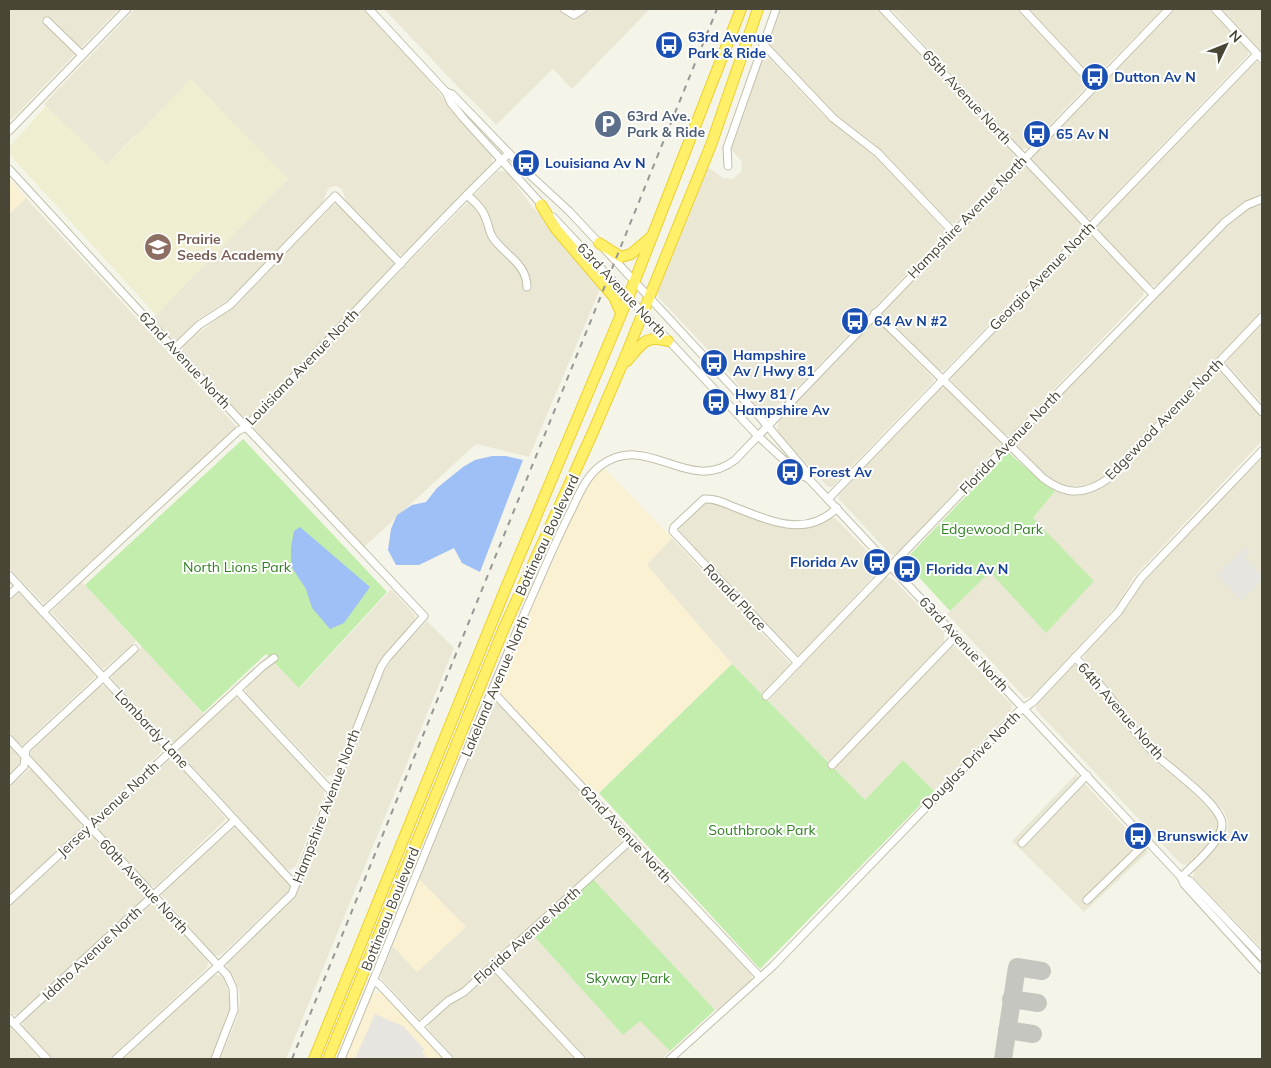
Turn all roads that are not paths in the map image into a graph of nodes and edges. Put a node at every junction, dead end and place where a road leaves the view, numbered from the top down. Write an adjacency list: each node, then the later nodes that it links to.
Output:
1 (127, 9): 14 (street)
2 (370, 9): 17 (street, 63rd Avenue North)
3 (564, 9): 4 (street)
4 (583, 9)
5 (741, 9): 29 (highway, Bottineau Boulevard)
6 (758, 9): 35 (highway, Bottineau Boulevard)
7 (776, 9): 13 (street)
8 (884, 9): 20 (street, 65th Avenue North)
9 (1023, 9): 16 (street)
10 (1168, 9): 16 (street, Hampshire Avenue North)
11 (1215, 9): 15 (street)
12 (47, 21): 14 (street)
13 (763, 44): 22 (street); 28 (street)
14 (82, 55): 18 (street)
15 (1260, 57): 27 (street, Georgia Avenue North)
16 (1094, 85): 20 (street, Hampshire Avenue North)
17 (446, 92): 19 (street, 63rd Avenue North); 21 (street, 63rd Avenue North)
18 (9, 131)
19 (509, 153): 21 (street, Louisiana Avenue North); 30 (street, 63rd Avenue North)
20 (1024, 158): 27 (street, 65th Avenue North); 28 (street, Hampshire Avenue North)
21 (502, 160): 24 (street, Louisiana Avenue North); 26 (street, 63rd Avenue North)
22 (728, 166)
23 (9, 169): 42 (street, 62nd Avenue North)
24 (468, 195): 31 (street, Louisiana Avenue North); 33 (street)
25 (1262, 199): 34 (street, Florida Avenue North)
26 (541, 204): 36 (street, 63rd Avenue North); 38 (highway)
27 (1090, 227): 34 (street, 65th Avenue North); 45 (street, Georgia Avenue North)
28 (953, 232): 37 (street, Hampshire Avenue North)
29 (652, 237): 30 (highway); 32 (highway, Bottineau Boulevard)
30 (599, 243): 32 (street, 63rd Avenue North)
31 (401, 264): 42 (street); 47 (street, Louisiana Avenue North)
32 (634, 281): 35 (street, 63rd Avenue North); 36 (highway, Bottineau Boulevard)
33 (527, 287)
34 (1154, 294): 50 (street, Florida Avenue North)
35 (649, 297): 39 (highway, Bottineau Boulevard); 48 (street, 63rd Avenue North)
36 (628, 298): 38 (highway, Bottineau Boulevard); 39 (street, 63rd Avenue North)
37 (875, 312): 45 (street); 48 (street, Hampshire Avenue North)
38 (621, 313): 100 (highway, Bottineau Boulevard)
39 (642, 313): 41 (street, 63rd Avenue North); 44 (highway, Bottineau Boulevard)
40 (1262, 317): 43 (street, Edgewood Avenue North)
41 (668, 341): 44 (highway); 49 (street, 63rd Avenue North)
42 (174, 349): 47 (street, 62nd Avenue North)
43 (1218, 363): 46 (street); 50 (street, Edgewood Avenue North)
44 (621, 368): 101 (highway, Bottineau Boulevard)
45 (943, 380): 50 (street); 53 (street, Georgia Avenue North)
46 (1262, 412)
47 (246, 427): 59 (street, Louisiana Avenue North); 60 (street, 62nd Avenue North)
48 (767, 427): 49 (street, Lakeland Avenue North); 52 (street, 63rd Avenue North)
49 (758, 436): 52 (street, 63rd Avenue North); 68 (street, Lakeland Avenue North)
50 (1008, 444): 55 (street, Florida Avenue North)
51 (1262, 451): 63 (street, Douglas Drive North)
52 (808, 478): 53 (street, 63rd Avenue North)
53 (828, 499): 54 (street, 63rd Avenue North)
54 (837, 508): 55 (street, 63rd Avenue North); 65 (street, Ronald Place)
55 (891, 566): 61 (street, 63rd Avenue North); 65 (street, Florida Avenue North)
56 (9, 575): 57 (street, Lombardy Lane)
57 (19, 586): 58 (street); 59 (street, Lombardy Lane)
58 (9, 595)
59 (43, 612): 66 (street, Lombardy Lane)
60 (424, 616): 77 (street, Hampshire Avenue North)
61 (956, 636): 70 (street, 63rd Avenue North); 74 (street)
62 (134, 648): 66 (street)
63 (1075, 657): 70 (street, Douglas Drive North); 83 (street, 64th Avenue North)
64 (274, 658): 67 (street, Jersey Avenue North)
65 (798, 664): 69 (street, Florida Avenue North)
66 (103, 677): 72 (street, Lombardy Lane); 73 (street)
67 (237, 690): 72 (street, Jersey Avenue North); 77 (street)
68 (492, 691): 80 (street, 62nd Avenue North); 93 (street, Lakeland Avenue North)
69 (766, 696)
70 (1023, 707): 75 (street, 63rd Avenue North); 92 (street, Douglas Drive North)
71 (9, 740): 73 (street, 60th Avenue North)
72 (171, 751): 78 (street, Lombardy Lane); 79 (street, Jersey Avenue North)
73 (25, 757): 76 (street); 79 (street, 60th Avenue North)
74 (832, 765)
75 (1087, 775): 81 (street, 63rd Avenue North); 82 (street)
76 (9, 781)
77 (331, 791): 84 (street, Hampshire Avenue North)
78 (235, 820): 84 (street, Lombardy Lane); 85 (street, Idaho Avenue North)
79 (89, 827): 85 (street, 60th Avenue North); 87 (street, Jersey Avenue North)
80 (632, 839): 90 (street, Florida Avenue North); 92 (street, 62nd Avenue North)
81 (1148, 841): 83 (street, 63rd Avenue North); 86 (street)
82 (1022, 843)
83 (1181, 876): 88 (street, 63rd Avenue North); 91 (street, 63rd Avenue North)
84 (294, 884): 89 (street, Hampshire Avenue North)
85 (153, 896): 89 (street, 60th Avenue North); 95 (street, Idaho Avenue North)
86 (1088, 900)
87 (9, 901)
88 (1262, 957)
89 (218, 966): 98 (street, Hampshire Avenue North); 99 (street, 60th Avenue North)
90 (494, 966): 96 (street, Florida Avenue North); 104 (street)
91 (1262, 970)
92 (760, 976): 105 (street, Douglas Drive North)
93 (374, 981): 96 (street); 102 (street, Lakeland Avenue North)
94 (9, 1018): 95 (street)
95 (14, 1024): 97 (street)
96 (419, 1027): 103 (street)
97 (47, 1059)
98 (116, 1059)
99 (214, 1059)
100 (314, 1059)
101 (328, 1059)
102 (341, 1059)
103 (449, 1059)
104 (581, 1059)
105 (670, 1059)

